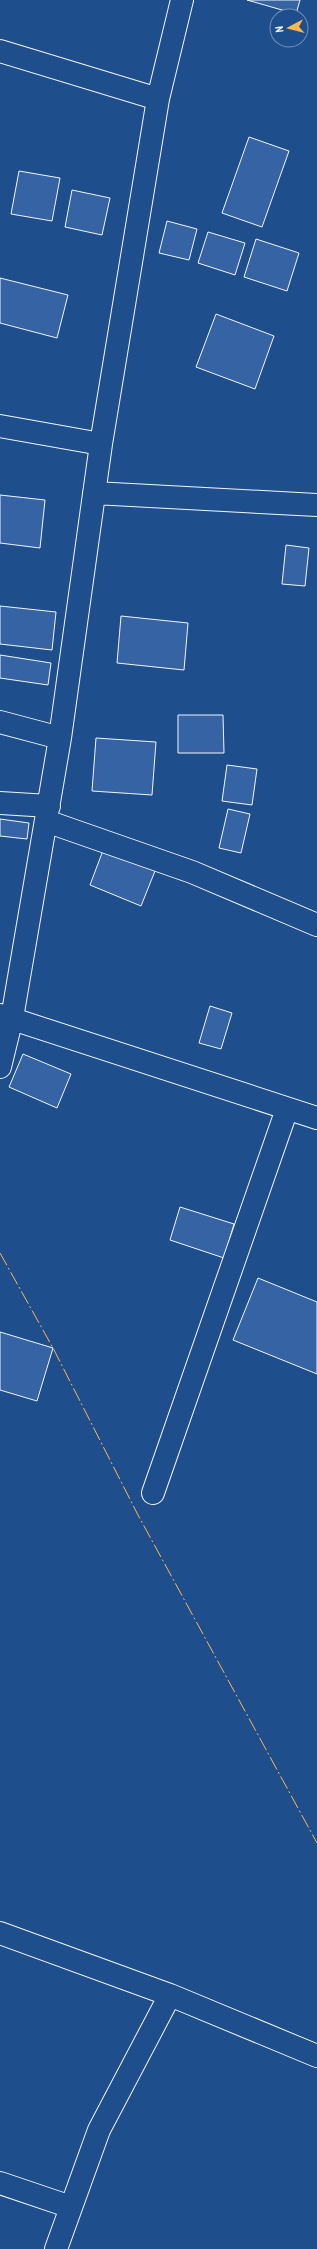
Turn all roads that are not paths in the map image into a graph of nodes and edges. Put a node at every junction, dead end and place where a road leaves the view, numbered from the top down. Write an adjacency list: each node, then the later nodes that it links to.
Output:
1 (182, 0): 3 (street)
2 (0, 51): 3 (street)
3 (158, 99): 5 (street)
4 (0, 426): 5 (street)
5 (101, 444): 6 (street)
6 (94, 493): 7 (street); 9 (street)
7 (317, 505)
8 (0, 722): 9 (street)
9 (60, 738): 11 (street)
10 (0, 803): 11 (street)
11 (47, 814): 12 (street); 13 (street)
12 (317, 926)
13 (6, 1016): 14 (street); 15 (street)
14 (0, 1067)
15 (287, 1109): 16 (street); 17 (street)
16 (317, 1118)
17 (153, 1493)
18 (0, 1933): 19 (street)
19 (170, 1996): 20 (street); 22 (street)
20 (317, 2056)
21 (0, 2183): 22 (street)
22 (71, 2207): 23 (street)
23 (56, 2249)

